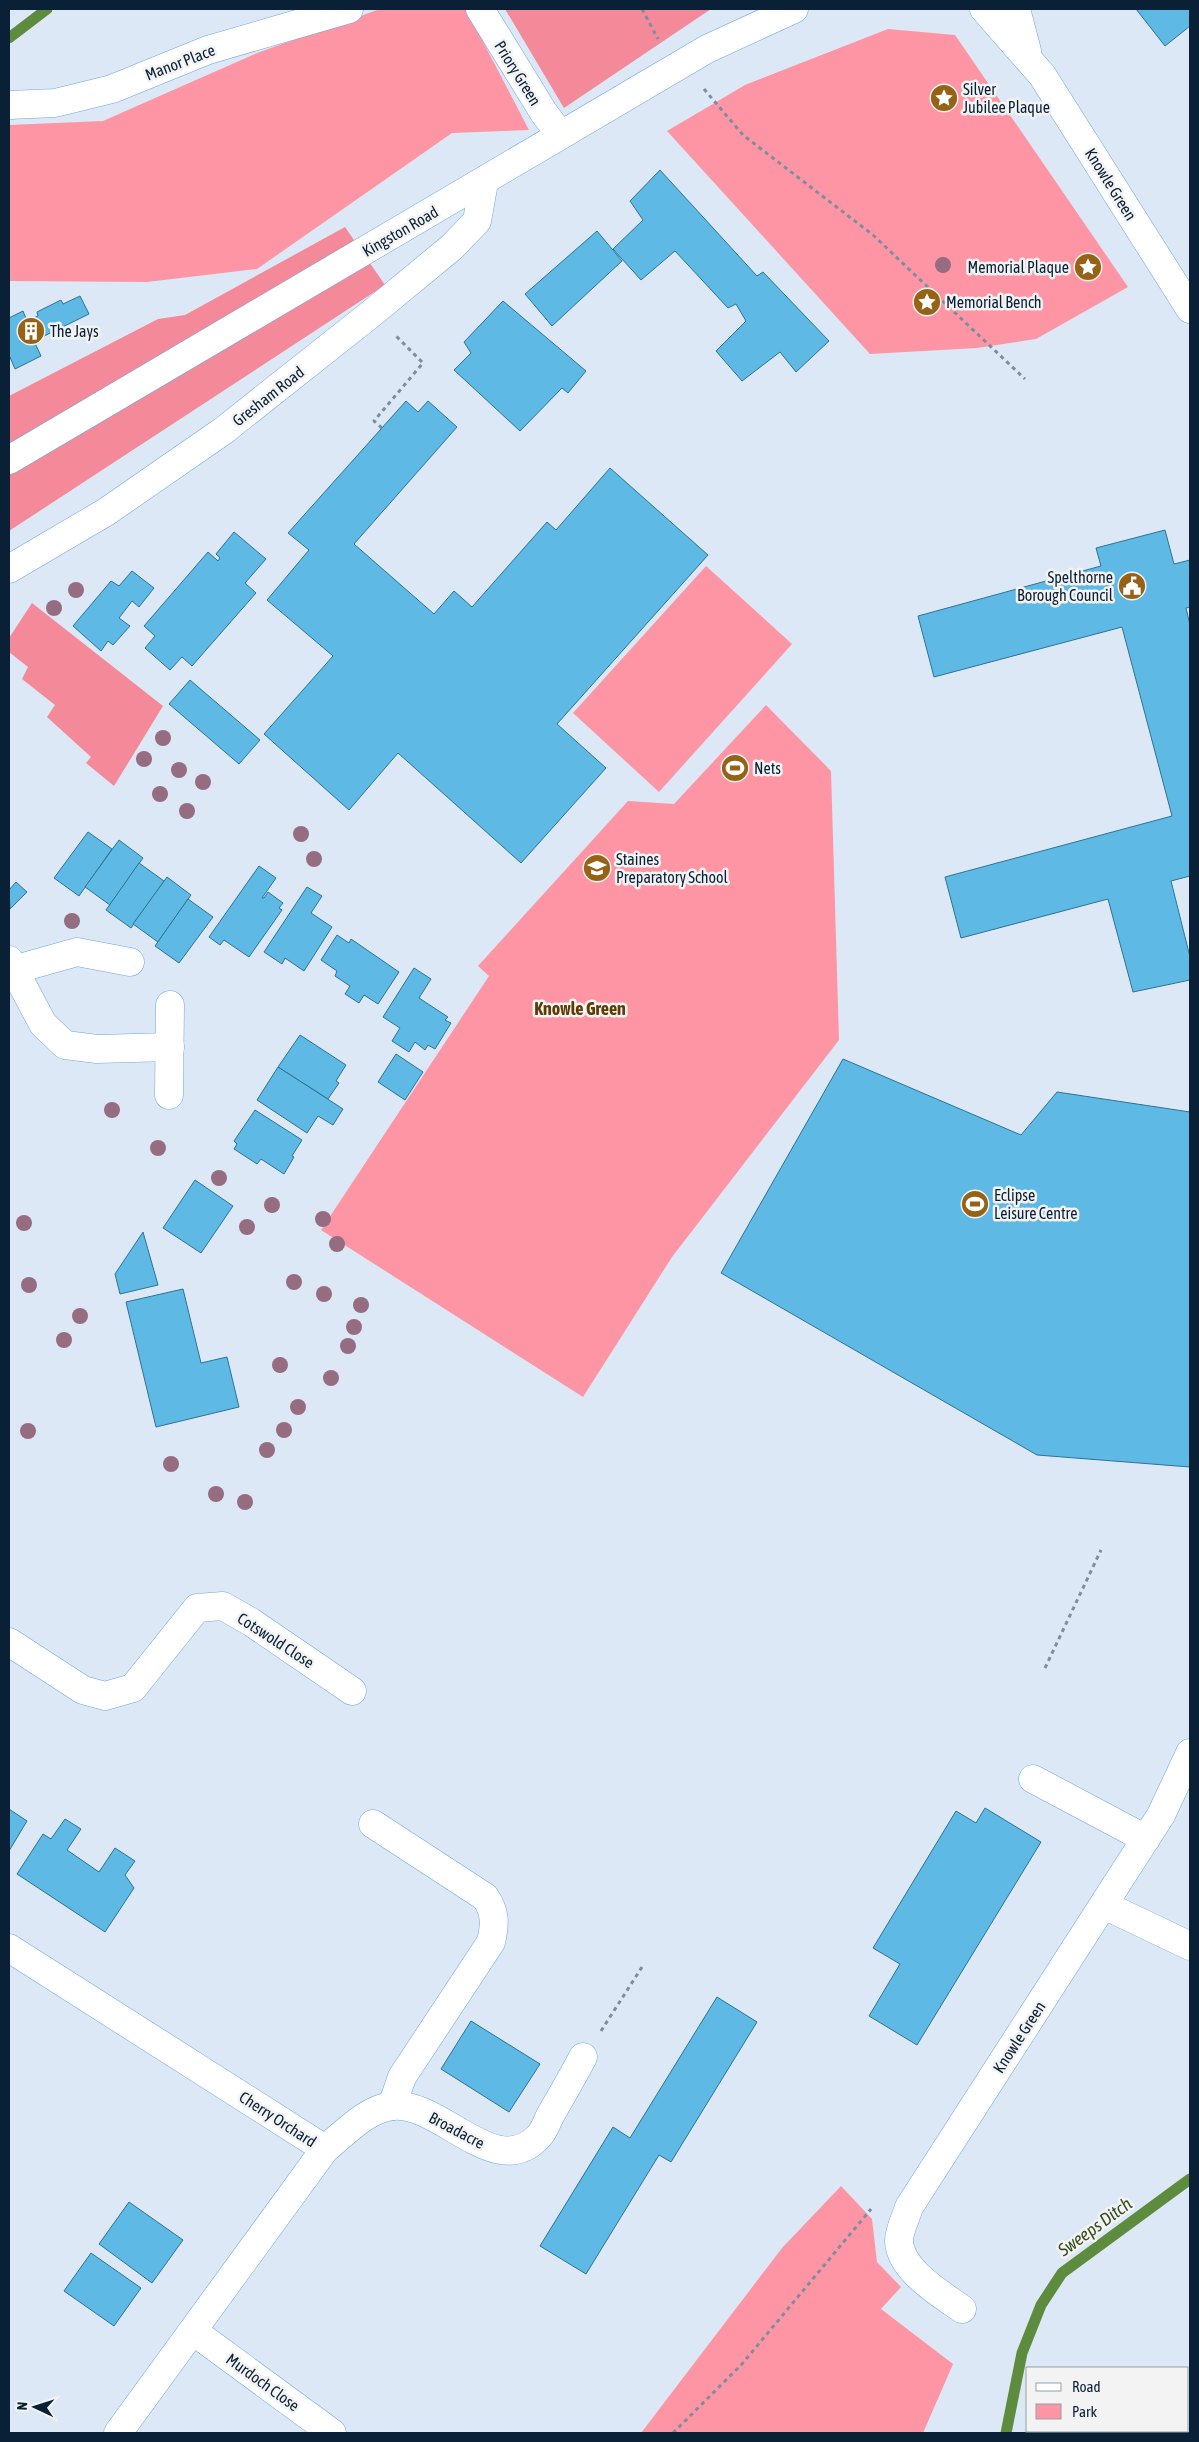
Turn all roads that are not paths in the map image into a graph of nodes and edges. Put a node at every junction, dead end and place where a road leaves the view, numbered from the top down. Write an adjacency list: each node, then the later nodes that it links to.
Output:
1 (349, 9): 7 (street, Manor Place)
2 (480, 9): 8 (street, Priory Green)
3 (794, 9): 8 (street, Kingston Road)
4 (984, 9): 6 (street, Knowle Green)
5 (1016, 9): 6 (street, Knowle Green)
6 (1030, 62): 10 (street, Knowle Green)
7 (9, 105)
8 (560, 134): 9 (street, Kingston Road)
9 (484, 182): 11 (street, Kingston Road); 12 (street, Gresham Road)
10 (1190, 309)
11 (9, 460)
12 (9, 569)
13 (130, 962): 14 (street)
14 (11, 965): 16 (street)
15 (170, 1005): 16 (street)
16 (170, 1047): 17 (street)
17 (169, 1096)
18 (9, 1642): 19 (street, Cotswold Close)
19 (352, 1691)
20 (1190, 1753): 23 (street, Knowle Green)
21 (1033, 1779): 23 (street)
22 (373, 1824): 28 (street)
23 (1146, 1839): 24 (street, Knowle Green)
24 (1104, 1905): 25 (street); 30 (street, Knowle Green)
25 (1190, 1946)
26 (9, 1948): 29 (street, Cherry Orchard)
27 (584, 2057): 28 (street, Broadacre)
28 (392, 2106): 29 (street, Broadacre)
29 (325, 2150): 31 (street, Cherry Orchard)
30 (962, 2309)
31 (193, 2332): 32 (street, Cherry Orchard); 33 (street, Murdoch Close)
32 (118, 2433)
33 (332, 2433)

